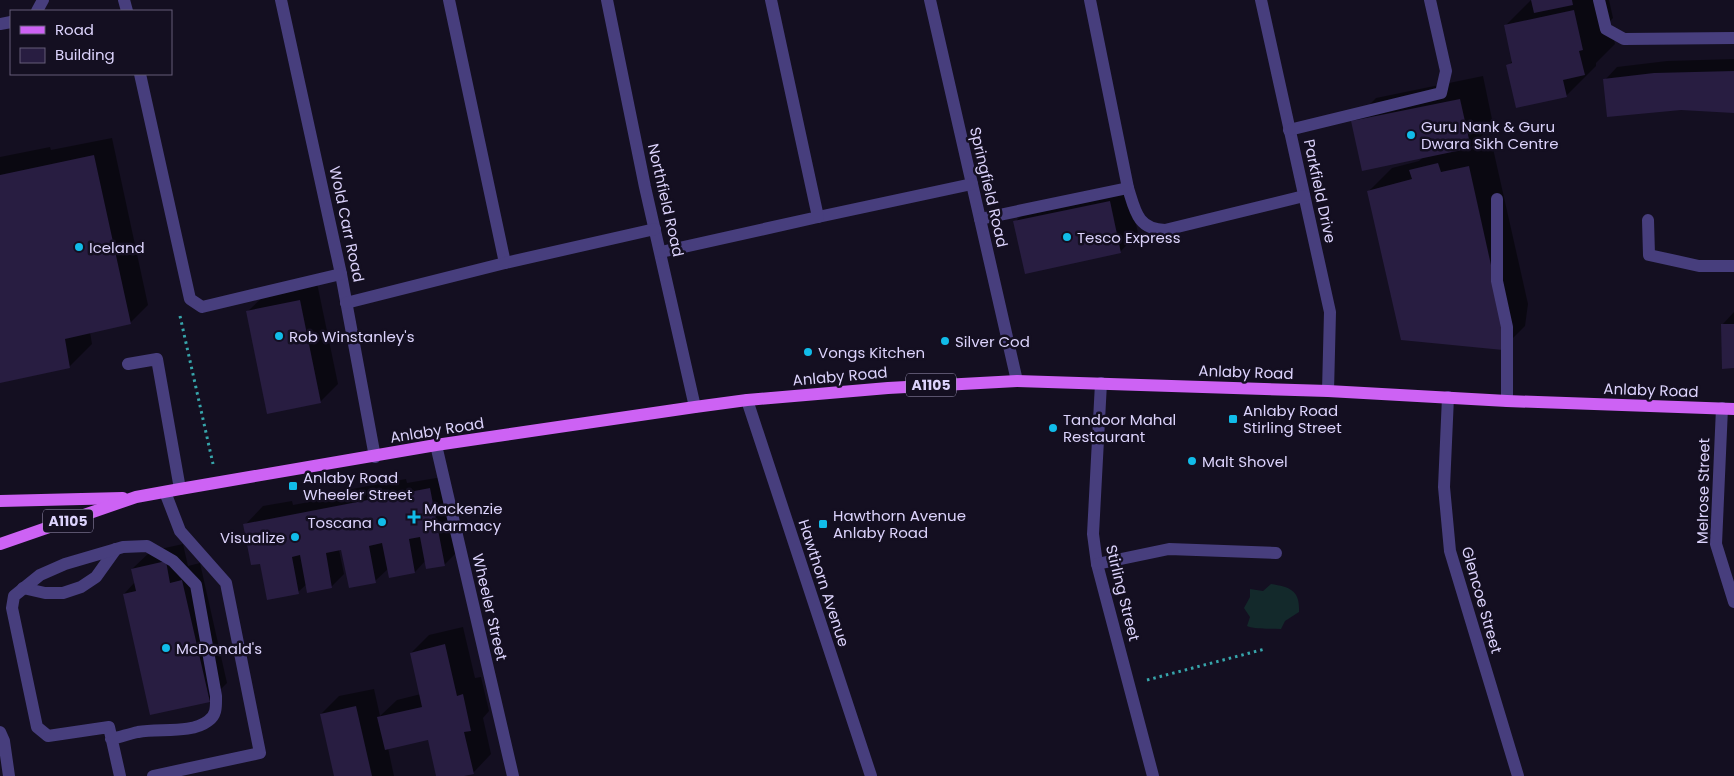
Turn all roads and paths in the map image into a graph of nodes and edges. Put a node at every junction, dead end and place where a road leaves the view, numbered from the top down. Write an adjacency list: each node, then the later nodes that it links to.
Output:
1 (281, 0): 24 (street, Wold Carr Road)
2 (449, 0): 22 (street)
3 (606, 0): 20 (street, Northfield Road)
4 (771, 0): 17 (street)
5 (930, 0): 13 (street, Springfield Road)
6 (1090, 0): 14 (street)
7 (1261, 0): 12 (street, Parkfield Drive)
8 (1430, 0): 12 (street)
9 (1599, 0): 10 (street)
10 (1734, 38)
11 (140, 75): 24 (street)
12 (1289, 130): 15 (street, Parkfield Drive)
13 (972, 184): 17 (street); 18 (street, Springfield Road)
14 (1128, 188): 15 (street); 18 (street)
15 (1304, 196): 29 (street, Parkfield Drive)
16 (1497, 199): 32 (street)
17 (818, 217): 21 (street)
18 (980, 219): 27 (street, Springfield Road)
19 (1648, 220): 23 (street)
20 (655, 229): 21 (street, Northfield Road); 22 (street)
21 (661, 252): 33 (street, Northfield Road)
22 (505, 262): 25 (street)
23 (1734, 266)
24 (341, 274): 25 (street, Wold Carr Road)
25 (346, 303): 36 (street, Wold Carr Road)
26 (128, 364): 37 (street)
27 (1017, 381): 28 (main road, Anlaby Road / A1105); 31 (main road, Anlaby Road / A1105)
28 (1101, 383): 29 (main road, Anlaby Road / A1105); 44 (street, Stirling Street)
29 (1328, 391): 30 (main road, Anlaby Road / A1105)
30 (1448, 397): 32 (main road, Anlaby Road / A1105); 57 (street, Glencoe Street)
31 (747, 400): 33 (main road, Anlaby Road / A1105); 55 (street, Hawthorn Avenue)
32 (1507, 401): 34 (main road, Anlaby Road / A1105)
33 (695, 408): 35 (main road, Anlaby Road / A1105)
34 (1728, 408): 46 (street, Melrose Street)
35 (436, 445): 36 (main road, Anlaby Road / A1105); 54 (street, Wheeler Street)
36 (375, 457): 37 (main road, Anlaby Road / A1105)
37 (180, 489): 38 (main road, Anlaby Road / A1105)
38 (165, 492): 39 (main road, Anlaby Road / A1105); 53 (street)
39 (136, 497): 40 (main road, Anlaby Road / A1105); 41 (main road, Anlaby Road / A1105)
40 (0, 501)
41 (0, 544)
42 (116, 549): 45 (street); 45 (street); 50 (street)
43 (1276, 553): 44 (street)
44 (1097, 564): 48 (street, Stirling Street)
45 (23, 588): 50 (street)
46 (1734, 602)
47 (1265, 648): 48 (path)
48 (1129, 684): 56 (street, Stirling Street)
49 (0, 732): 51 (street)
50 (110, 733): 52 (street)
51 (9, 776)
52 (120, 776)
53 (153, 776)
54 (513, 776)
55 (871, 776)
56 (1153, 776)
57 (1518, 776)

